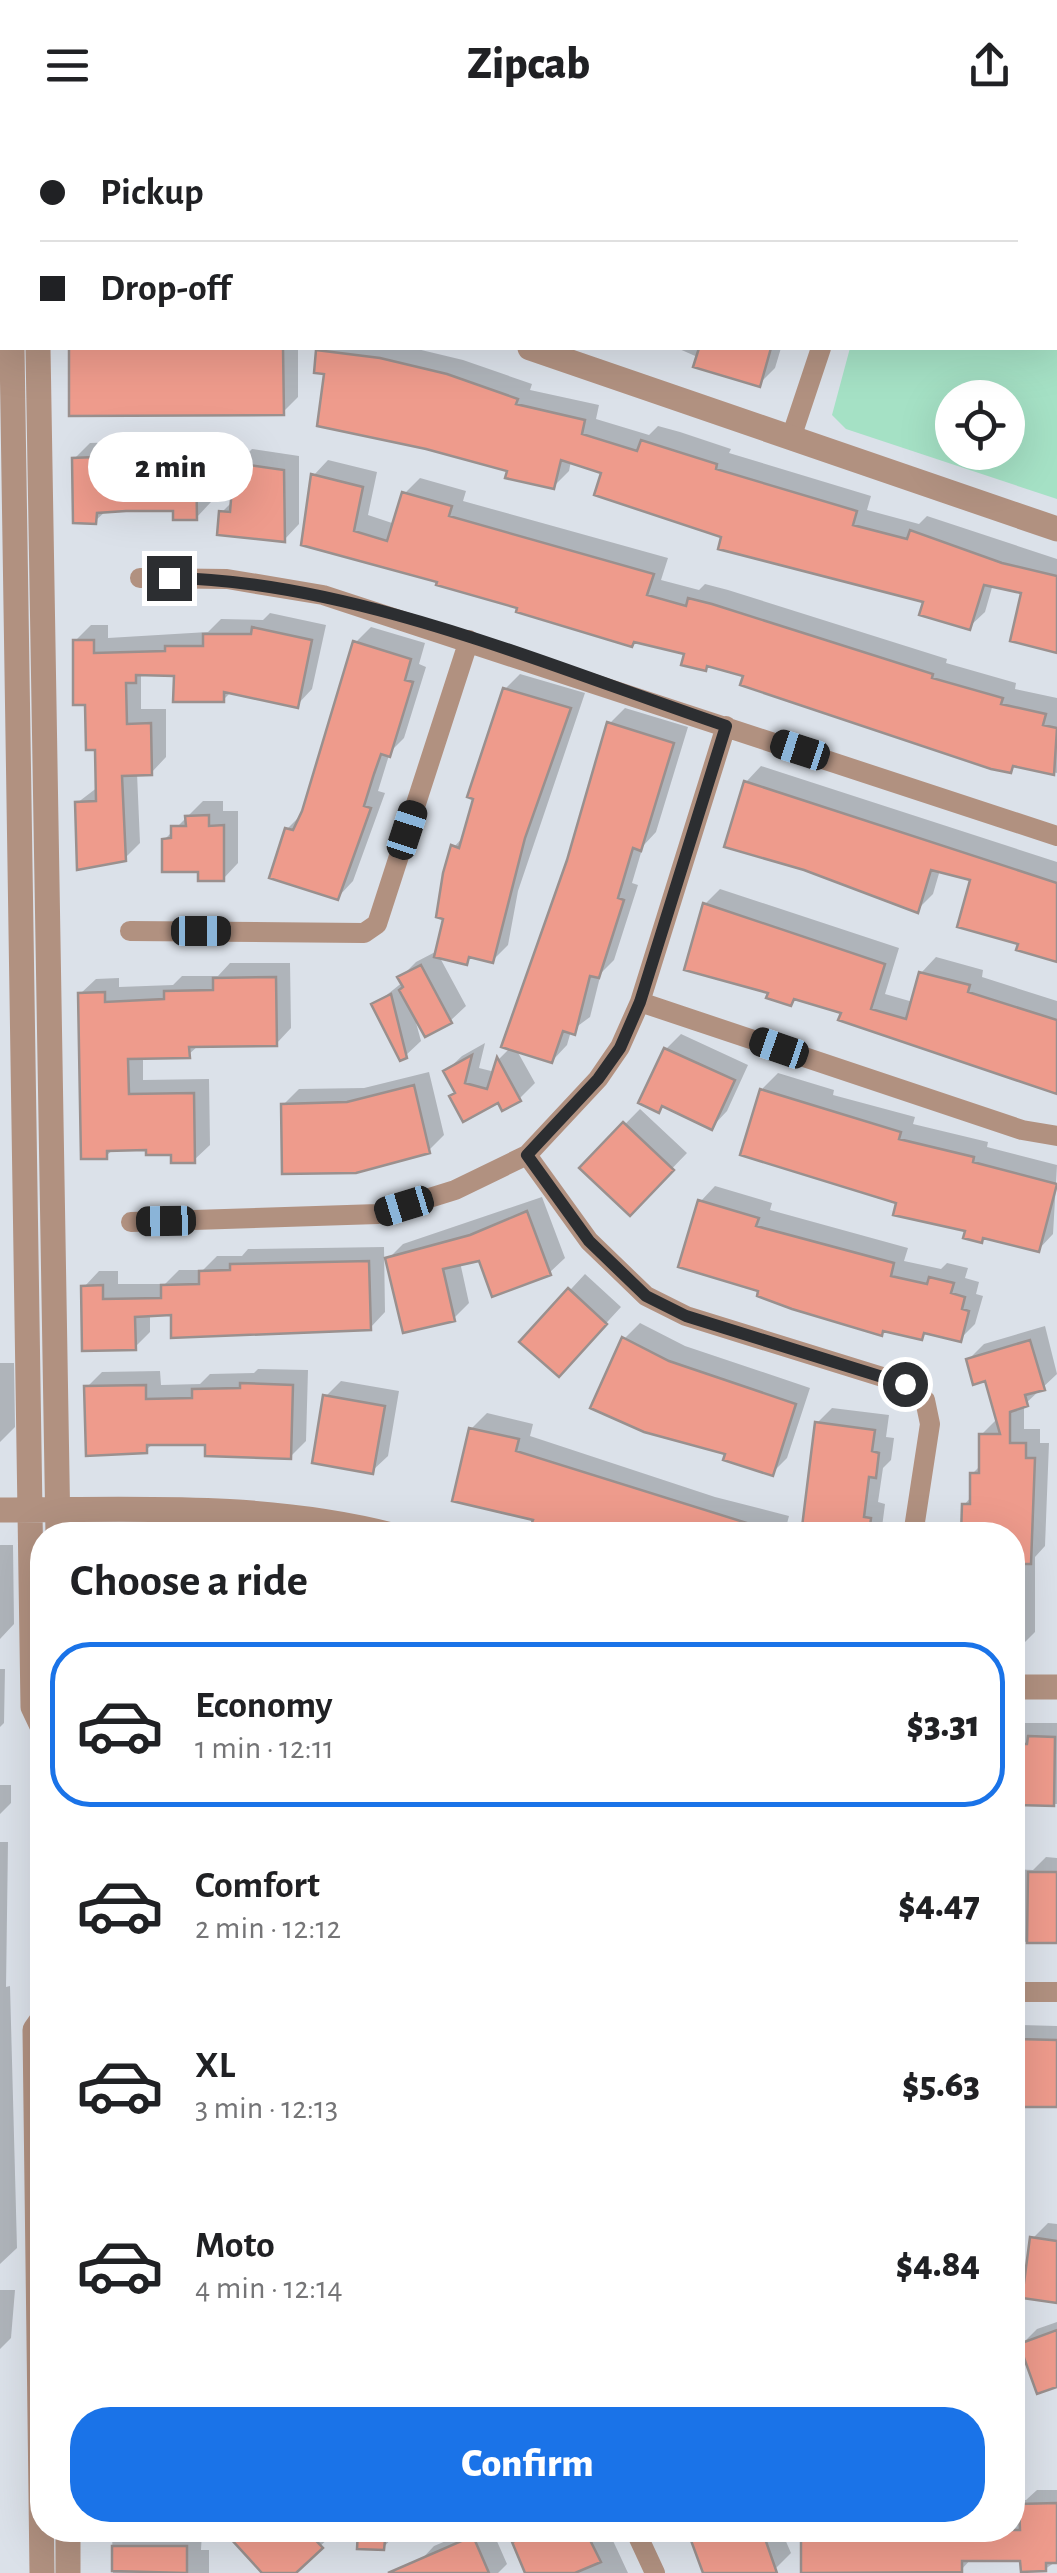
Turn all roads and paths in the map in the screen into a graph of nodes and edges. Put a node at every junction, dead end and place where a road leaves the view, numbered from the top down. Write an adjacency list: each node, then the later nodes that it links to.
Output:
1 (12, 350): 17 (street)
2 (38, 350): 18 (street)
3 (536, 350): 5 (street)
4 (820, 350): 5 (street)
5 (791, 438): 6 (street)
6 (1057, 529)
7 (140, 578): 8 (street)
8 (469, 640): 9 (street); 11 (street)
9 (726, 726): 10 (street); 12 (street)
10 (1057, 836)
11 (130, 931)
12 (640, 1002): 13 (street); 14 (street)
13 (1057, 1136)
14 (527, 1155): 15 (street); 20 (street)
15 (131, 1222)
16 (0, 1510): 17 (street)
17 (28, 1510): 18 (street); 21 (street)
18 (58, 1522): 19 (street)
19 (330, 1522)
20 (915, 1522)
21 (30, 1608)
22 (1025, 1687): 23 (street)
23 (1057, 1687)
24 (1025, 1992): 25 (street)
25 (1057, 1992)
26 (42, 2542): 29 (street)
27 (68, 2542): 30 (street)
28 (641, 2542): 31 (street)
29 (42, 2573)
30 (68, 2573)
31 (655, 2573)

